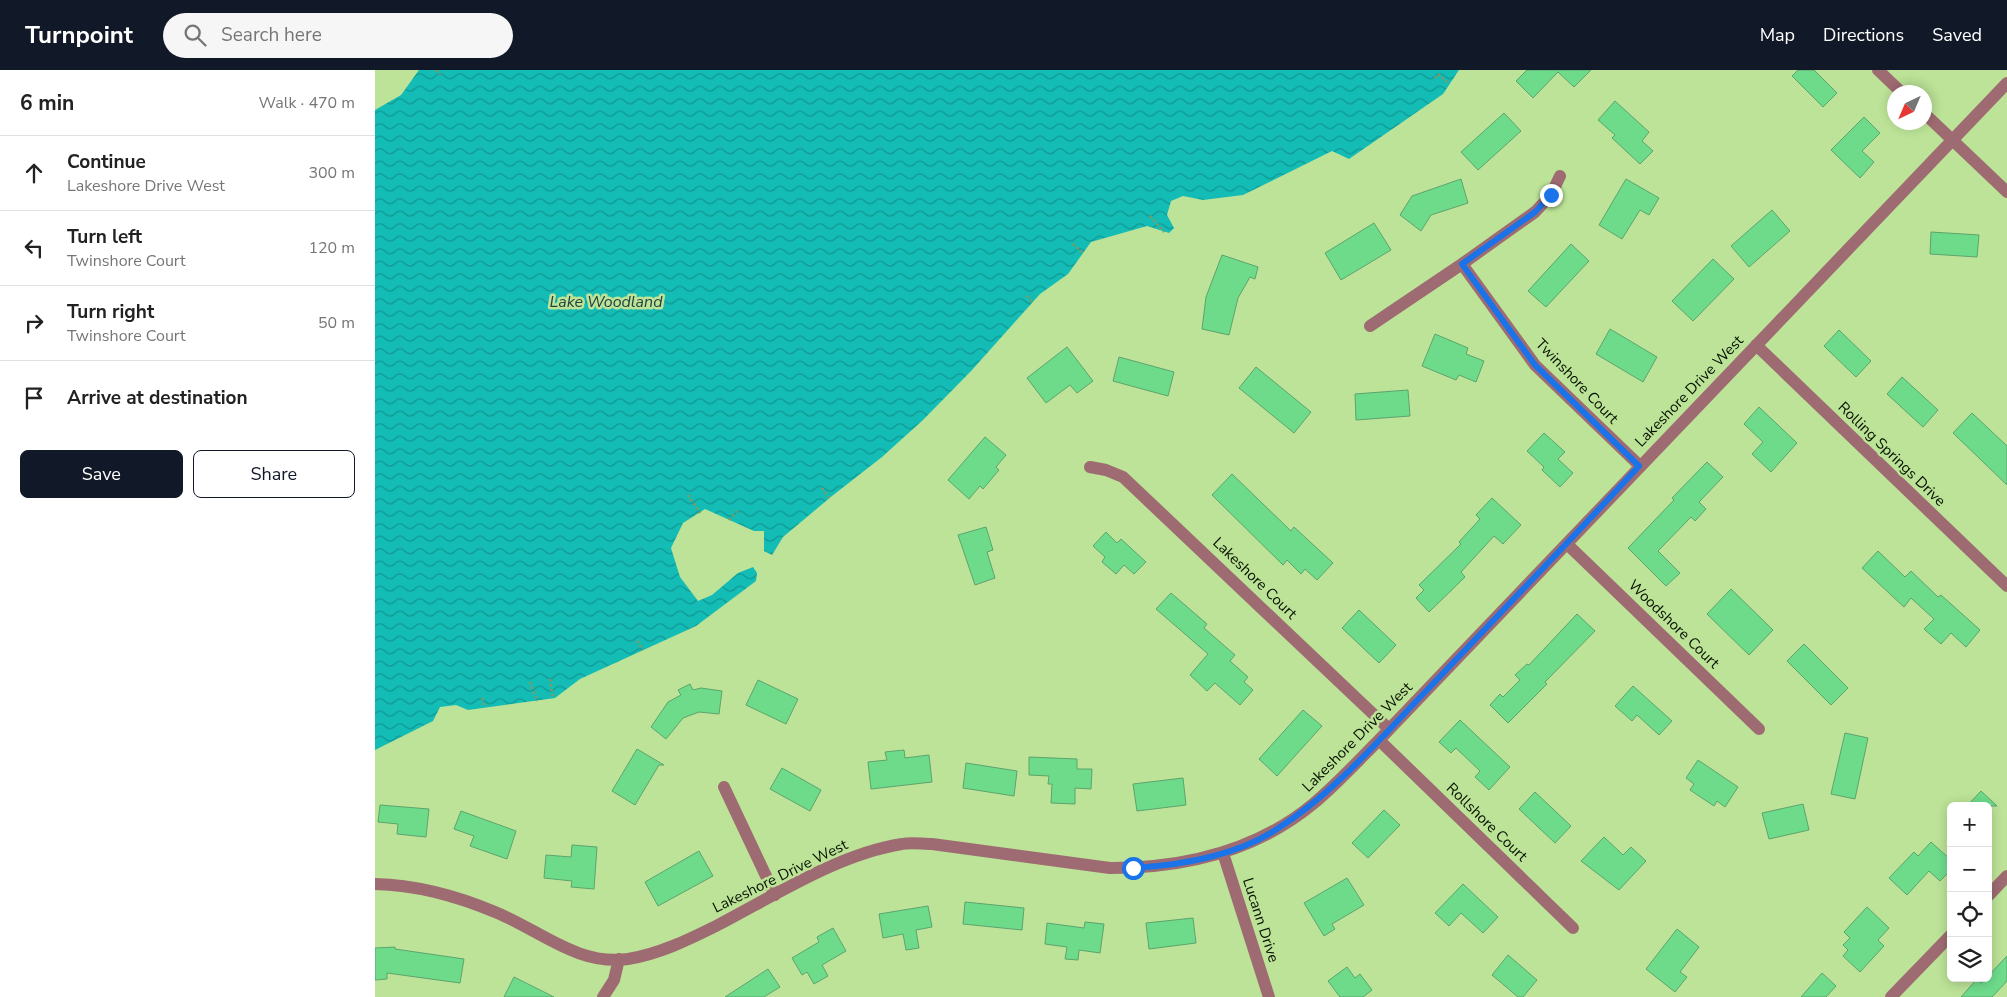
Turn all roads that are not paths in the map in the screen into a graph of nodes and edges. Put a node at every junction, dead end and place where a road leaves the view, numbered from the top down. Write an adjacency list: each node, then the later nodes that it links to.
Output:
1 (1878, 70): 3 (street)
2 (2007, 84): 5 (street, Lakeshore Drive West)
3 (1894, 85)
4 (1932, 121): 5 (street)
5 (1952, 140): 7 (street); 10 (street, Lakeshore Drive West)
6 (1560, 176): 8 (street)
7 (2007, 192)
8 (1462, 264): 9 (street); 11 (street, Twinshore Court)
9 (1370, 326)
10 (1756, 345): 11 (street, Lakeshore Drive West); 14 (street, Rolling Springs Drive)
11 (1639, 466): 13 (street, Lakeshore Drive West)
12 (1090, 467): 15 (street, Lakeshore Court)
13 (1567, 544): 15 (street, Lakeshore Drive West); 16 (street, Woodshore Court)
14 (2007, 586)
15 (1389, 729): 17 (street, Lakeshore Drive West)
16 (1759, 729)
17 (1379, 740): 19 (street, Lakeshore Drive West); 24 (street, Rollshore Court)
18 (724, 787): 23 (street)
19 (1223, 853): 23 (street, Lakeshore Drive West); 28 (street, Lucann Drive)
20 (2007, 876): 22 (street)
21 (375, 884): 26 (street, Lakeshore Drive West)
22 (1992, 892)
23 (775, 895): 26 (street, Lakeshore Drive West)
24 (1573, 928)
25 (1949, 937): 29 (street)
26 (619, 959): 27 (street)
27 (603, 997)
28 (1269, 997)
29 (1891, 997)

